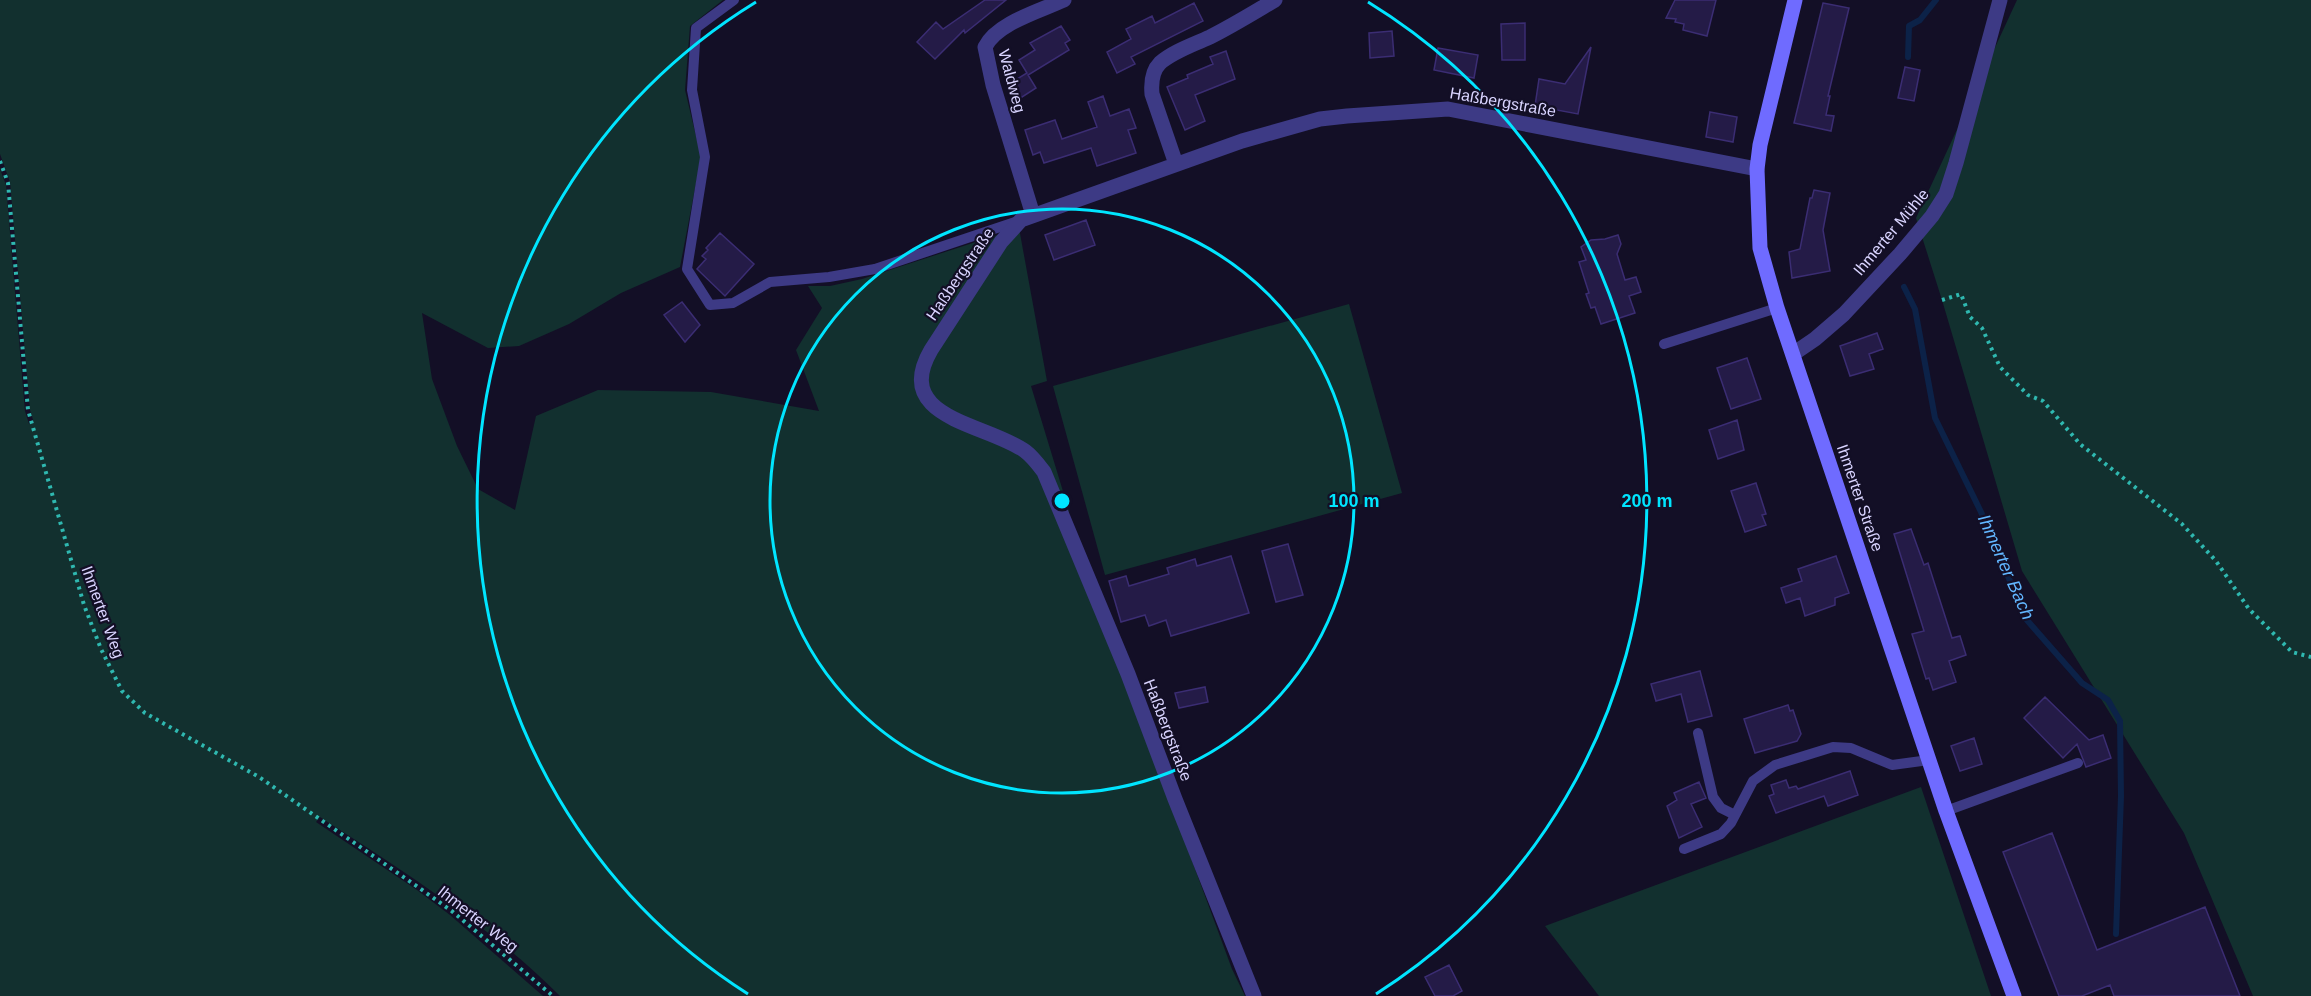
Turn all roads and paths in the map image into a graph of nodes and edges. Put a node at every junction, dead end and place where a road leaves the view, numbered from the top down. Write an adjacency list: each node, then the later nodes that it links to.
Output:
1 (734, 0): 9 (lane)
2 (1064, 0): 9 (street, Waldweg)
3 (1275, 0): 7 (street)
4 (1795, 0): 8 (main road, Ihmerter Straße)
5 (2000, 0): 13 (street, Ihmerter Mühle)
6 (0, 161): 21 (path, Ihmerter Weg)
7 (1176, 164): 8 (street, Haßbergstraße); 9 (street, Haßbergstraße)
8 (1757, 169): 11 (main road, Ihmerter Straße)
9 (1027, 217): 22 (street, Haßbergstraße)
10 (1942, 300): 14 (path)
11 (1777, 308): 12 (lane); 13 (main road, Ihmerter Straße)
12 (1664, 344)
13 (1793, 354): 16 (main road, Ihmerter Straße)
14 (2311, 657)
15 (1698, 734): 19 (lane)
16 (1929, 760): 18 (main road, Ihmerter Straße); 19 (lane)
17 (2078, 763): 18 (lane)
18 (1946, 811): 23 (main road, Ihmerter Straße)
19 (1735, 815): 20 (lane)
20 (1684, 849)
21 (553, 996)
22 (1254, 996)
23 (2014, 996)

